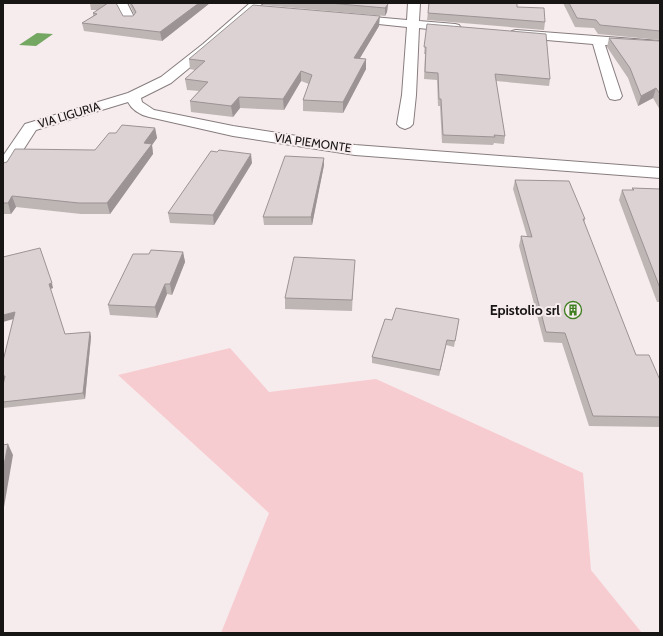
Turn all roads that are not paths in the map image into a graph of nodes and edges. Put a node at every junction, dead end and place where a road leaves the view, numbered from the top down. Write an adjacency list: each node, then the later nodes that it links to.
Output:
1 (121, 3): 5 (street)
2 (414, 3): 6 (street)
3 (257, 7): 11 (street)
4 (339, 17): 6 (street)
5 (130, 21)
6 (414, 25): 7 (street); 13 (street)
7 (468, 30)
8 (507, 33): 9 (street)
9 (598, 41): 10 (street); 12 (street)
10 (660, 45)
11 (133, 96): 14 (street, VIA LIGURIA); 15 (street, VIA PIEMONTE)
12 (615, 96)
13 (406, 124)
14 (3, 168)
15 (660, 173)

